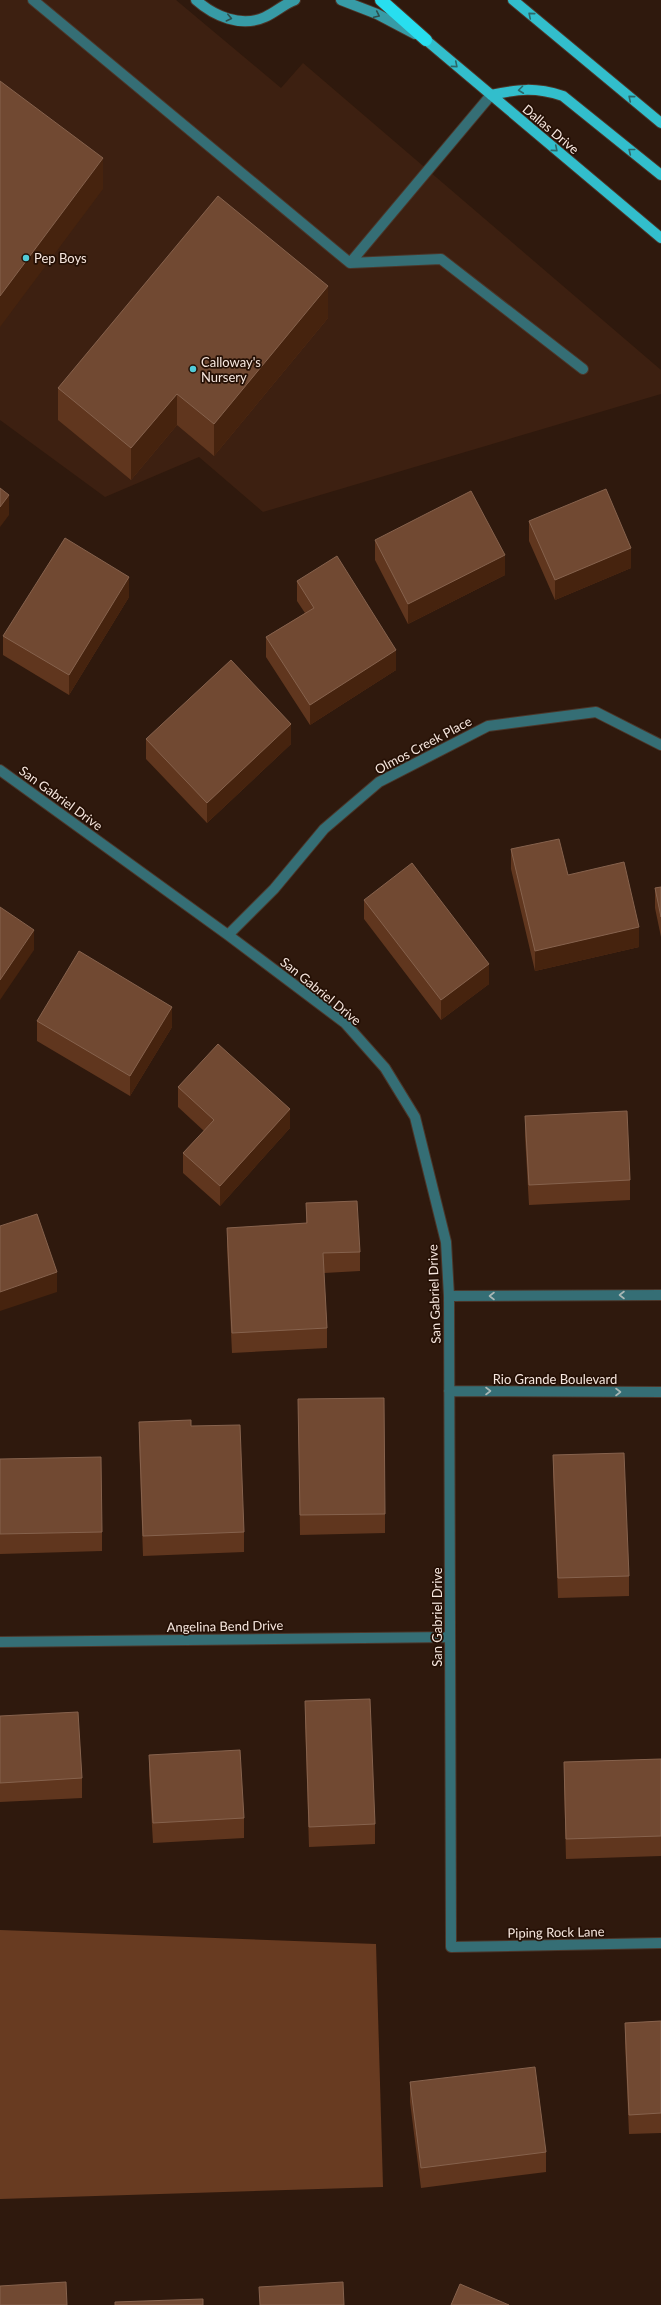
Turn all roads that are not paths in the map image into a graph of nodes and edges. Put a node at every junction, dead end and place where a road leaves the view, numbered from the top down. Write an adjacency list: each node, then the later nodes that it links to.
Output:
1 (32, 0): 12 (street)
2 (196, 0): 6 (main road, one-way to 6)
3 (341, 0): 7 (main road, one-way to 7)
4 (381, 0): 7 (highway)
5 (514, 0): 9 (main road, one-way to 5)
6 (292, 1)
7 (426, 40): 8 (main road, Dallas Drive, one-way to 8)
8 (490, 95): 10 (main road, one-way to 8); 11 (main road, Dallas Drive, one-way to 11); 12 (street)
9 (661, 122)
10 (661, 175)
11 (661, 238)
12 (350, 263): 13 (street)
13 (583, 369)
14 (660, 745): 16 (street, Olmos Creek Place)
15 (0, 770): 16 (street, San Gabriel Drive)
16 (228, 935): 18 (street, San Gabriel Drive)
17 (661, 1295): 18 (street, one-way to 18)
18 (449, 1296): 19 (street, San Gabriel Drive)
19 (449, 1391): 20 (street, Rio Grande Boulevard, one-way to 20); 21 (street, San Gabriel Drive)
20 (661, 1392)
21 (450, 1637): 22 (street, Angelina Bend Drive); 24 (street, San Gabriel Drive)
22 (0, 1642)
23 (661, 1943): 24 (street, Piping Rock Lane)
24 (451, 1947)

